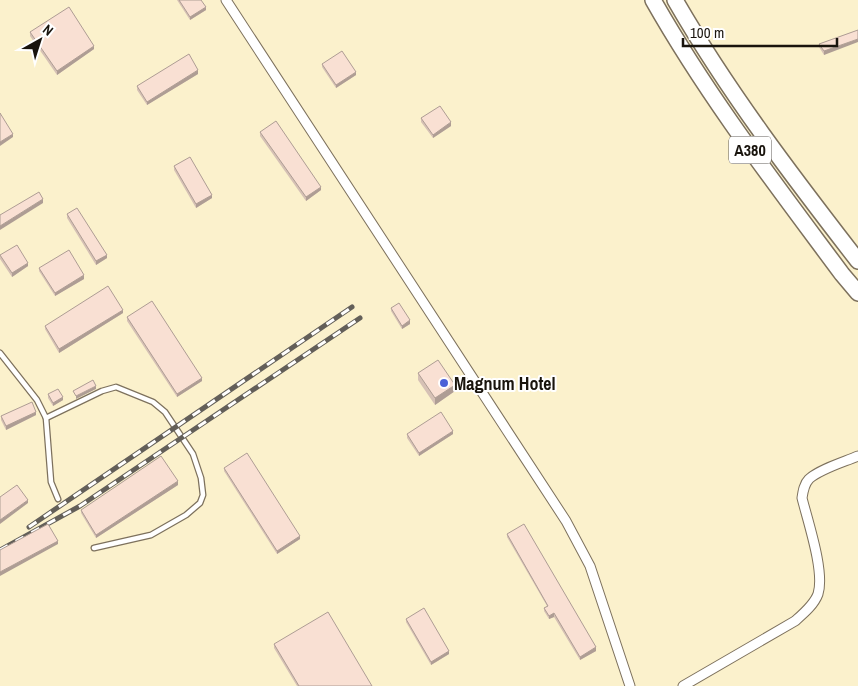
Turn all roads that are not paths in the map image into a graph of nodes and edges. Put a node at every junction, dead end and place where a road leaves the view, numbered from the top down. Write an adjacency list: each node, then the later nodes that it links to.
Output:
1 (226, 0): 11 (street)
2 (653, 0): 5 (highway, A380)
3 (675, 0): 4 (highway, A380)
4 (858, 261)
5 (858, 293)
6 (0, 353): 7 (lane)
7 (46, 418): 9 (lane); 10 (lane)
8 (858, 456): 12 (street)
9 (58, 499)
10 (94, 548)
11 (630, 686)
12 (684, 686)

